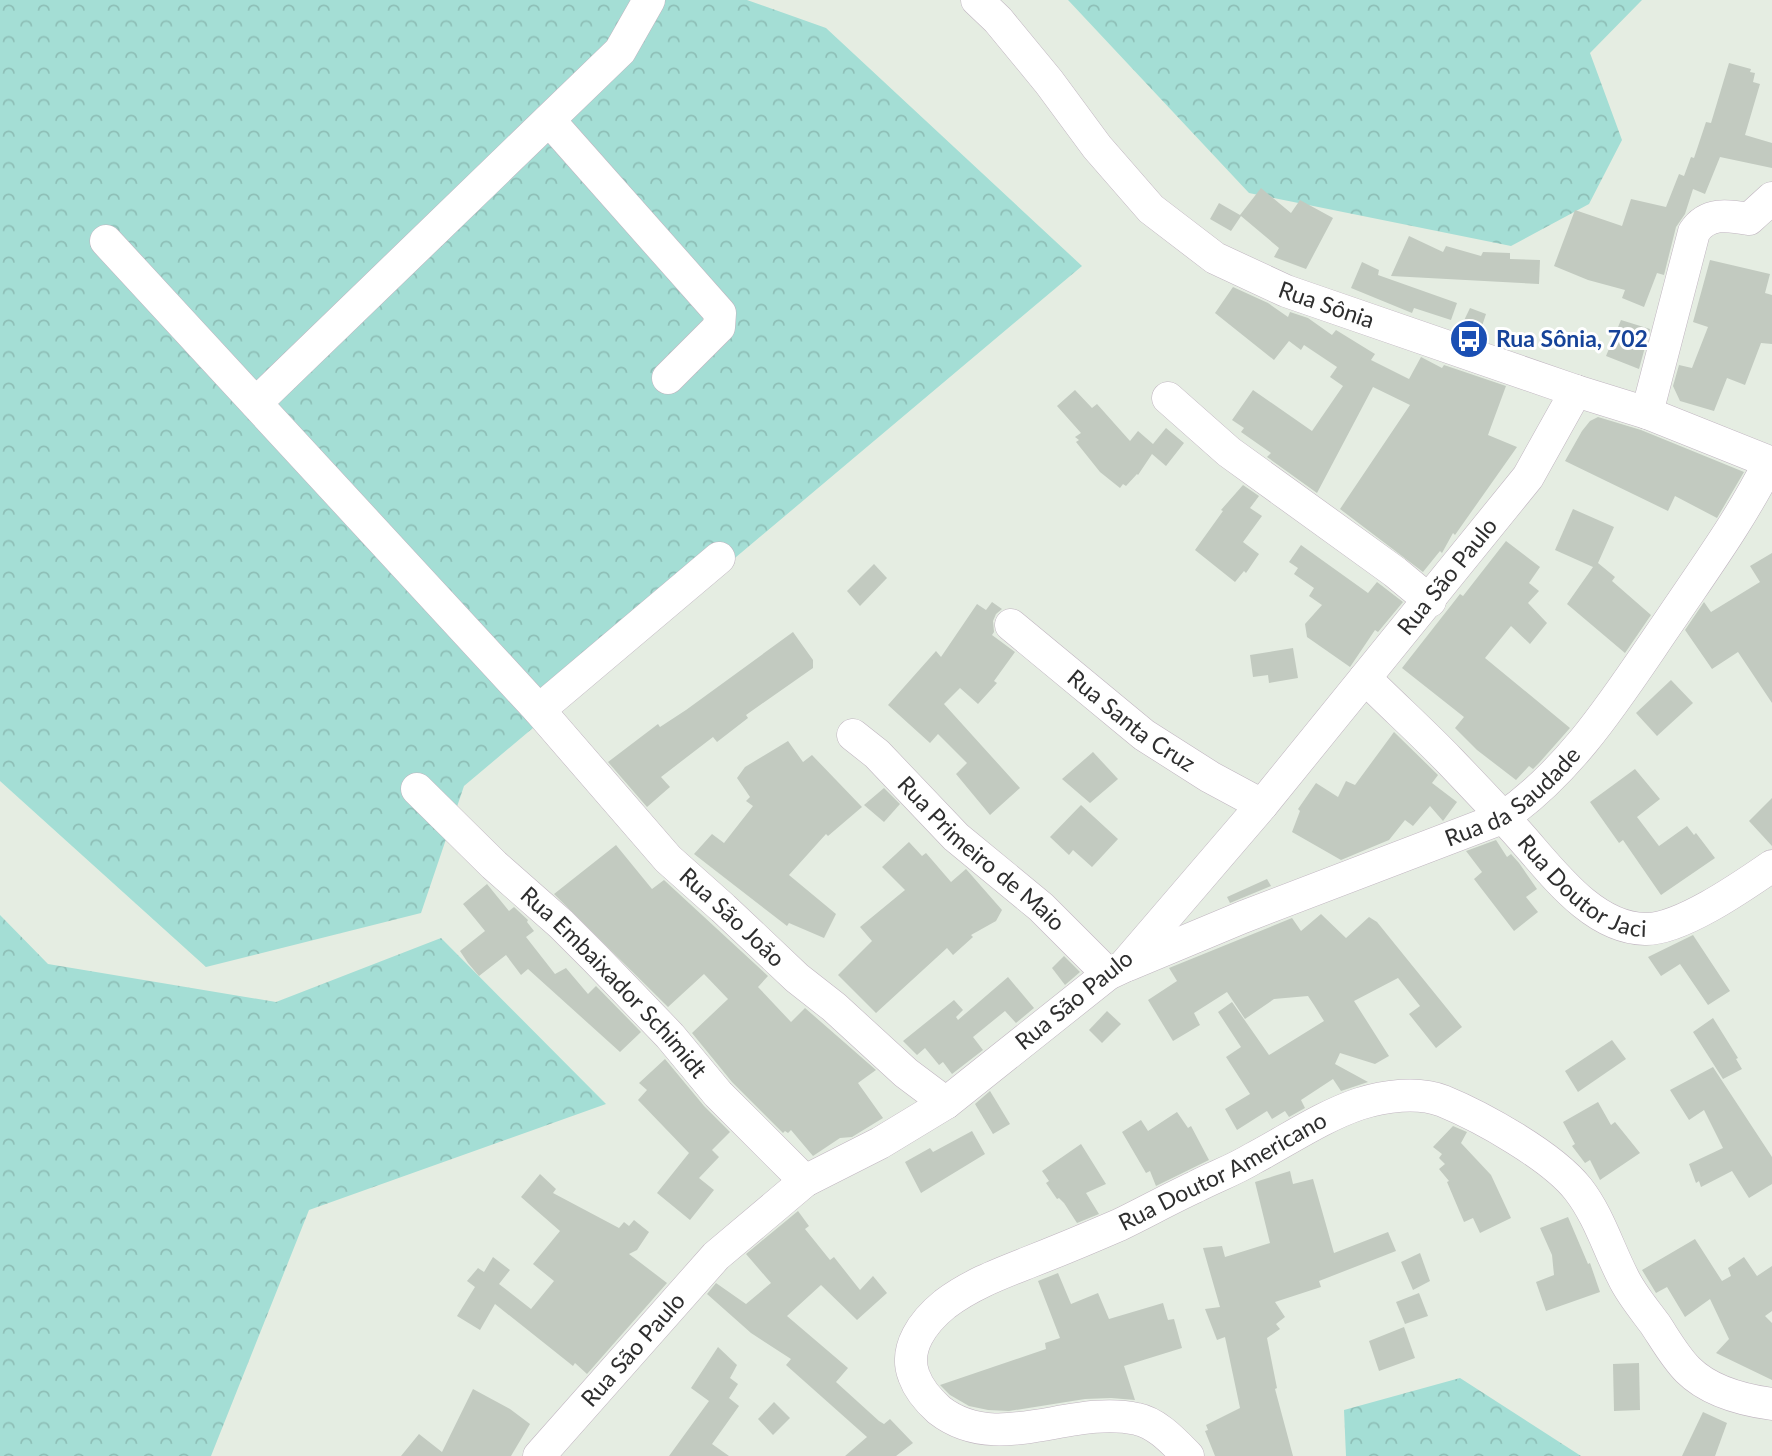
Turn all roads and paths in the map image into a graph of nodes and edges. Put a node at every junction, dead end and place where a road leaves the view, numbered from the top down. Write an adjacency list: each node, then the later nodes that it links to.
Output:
1 (649, 0): 3 (street)
2 (977, 0): 8 (street, Rua Sônia)
3 (549, 120): 7 (street); 10 (street)
4 (1772, 198): 5 (street)
5 (1761, 225): 11 (street)
6 (106, 241): 10 (street, Rua São João)
7 (668, 378)
8 (1576, 391): 11 (street, Rua Sônia); 14 (street, Rua São Paulo)
9 (1168, 398): 14 (street)
10 (256, 403): 17 (street, Rua São João)
11 (1647, 413): 12 (street, Rua Sônia)
12 (1771, 463): 21 (street, Rua da Saudade)
13 (719, 558): 17 (street)
14 (1430, 601): 16 (street, Rua São Paulo)
15 (1011, 625): 20 (street, Rua Santa Cruz)
16 (1365, 678): 20 (street, Rua São Paulo); 21 (street, Rua Doutor Jaci)
17 (539, 710): 24 (street, Rua São João)
18 (853, 735): 23 (street, Rua Primeiro de Maio)
19 (417, 789): 25 (street, Rua Embaixador Schimidt)
20 (1262, 806): 23 (street, Rua São Paulo)
21 (1502, 818): 22 (street, Rua Doutor Jaci); 23 (street, Rua da Saudade)
22 (1772, 866)
23 (1116, 971): 24 (street, Rua São Paulo)
24 (946, 1103): 25 (street, Rua São Paulo)
25 (806, 1181): 27 (street, Rua São Paulo)
26 (1772, 1404): 28 (street, Rua Doutor Americano)
27 (539, 1456)
28 (1188, 1456)

